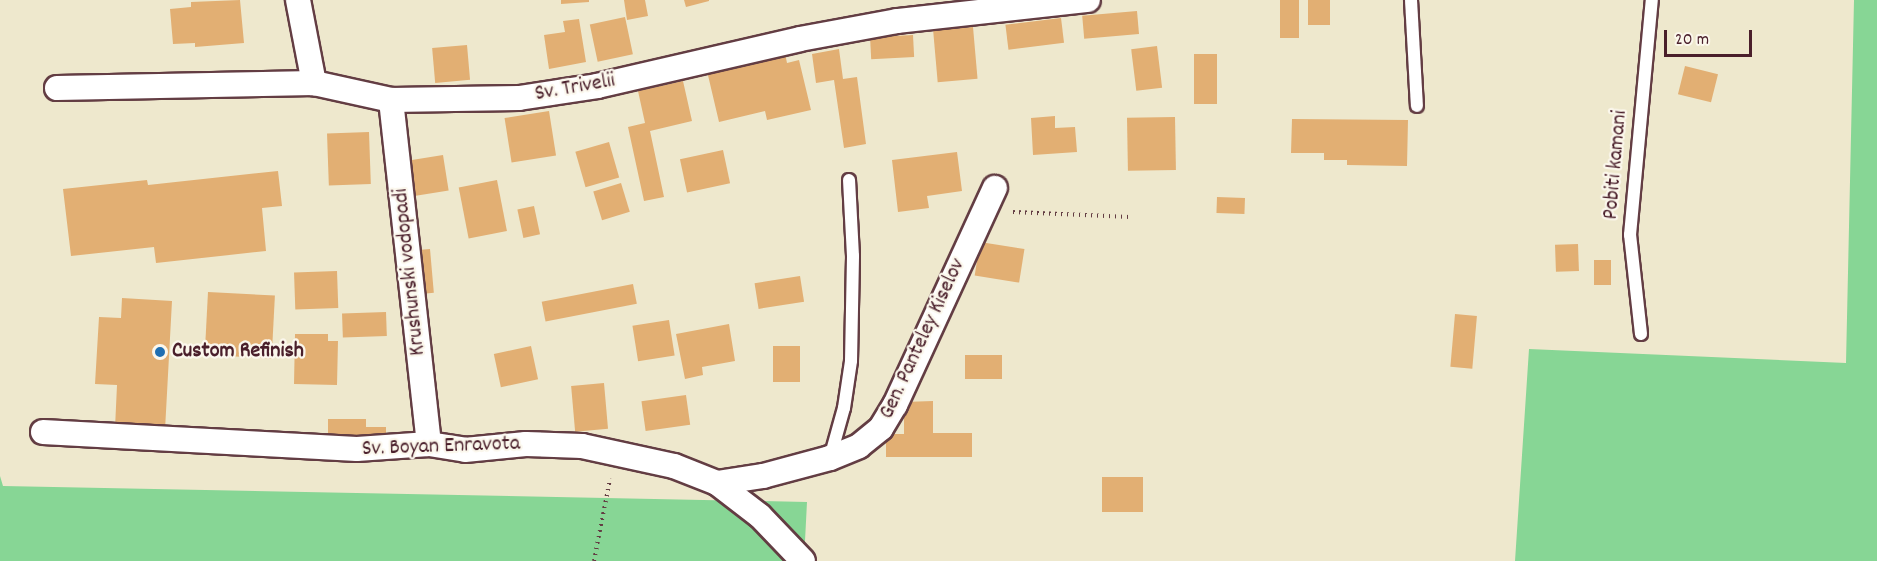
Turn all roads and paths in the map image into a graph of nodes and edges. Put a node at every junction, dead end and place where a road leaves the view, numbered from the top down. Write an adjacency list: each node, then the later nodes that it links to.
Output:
1 (298, 0): 5 (street)
2 (1088, 0): 7 (street, Sv. Trivelii)
3 (1411, 0): 8 (lane)
4 (1652, 0): 13 (lane, Pobiti kamani)
5 (314, 83): 6 (street, Sv. Trivelii); 7 (street, Sv. Trivelii)
6 (57, 88)
7 (391, 100): 15 (street, Krushunski vodopadi)
8 (1418, 106)
9 (849, 180): 17 (lane)
10 (995, 188): 11 (street, Gen. Panteley Kiselov)
11 (982, 212): 12 (path); 17 (street, Gen. Panteley Kiselov)
12 (1130, 217)
13 (1641, 334)
14 (43, 432): 15 (street, Sv. Boyan Enravota)
15 (429, 444): 16 (street, Sv. Boyan Enravota)
16 (614, 452): 18 (street, Sv. Boyan Enravota); 19 (path)
17 (830, 458): 18 (street, Gen. Panteley Kiselov)
18 (717, 483): 20 (street, Sv. Boyan Enravota)
19 (594, 561)
20 (803, 561)

